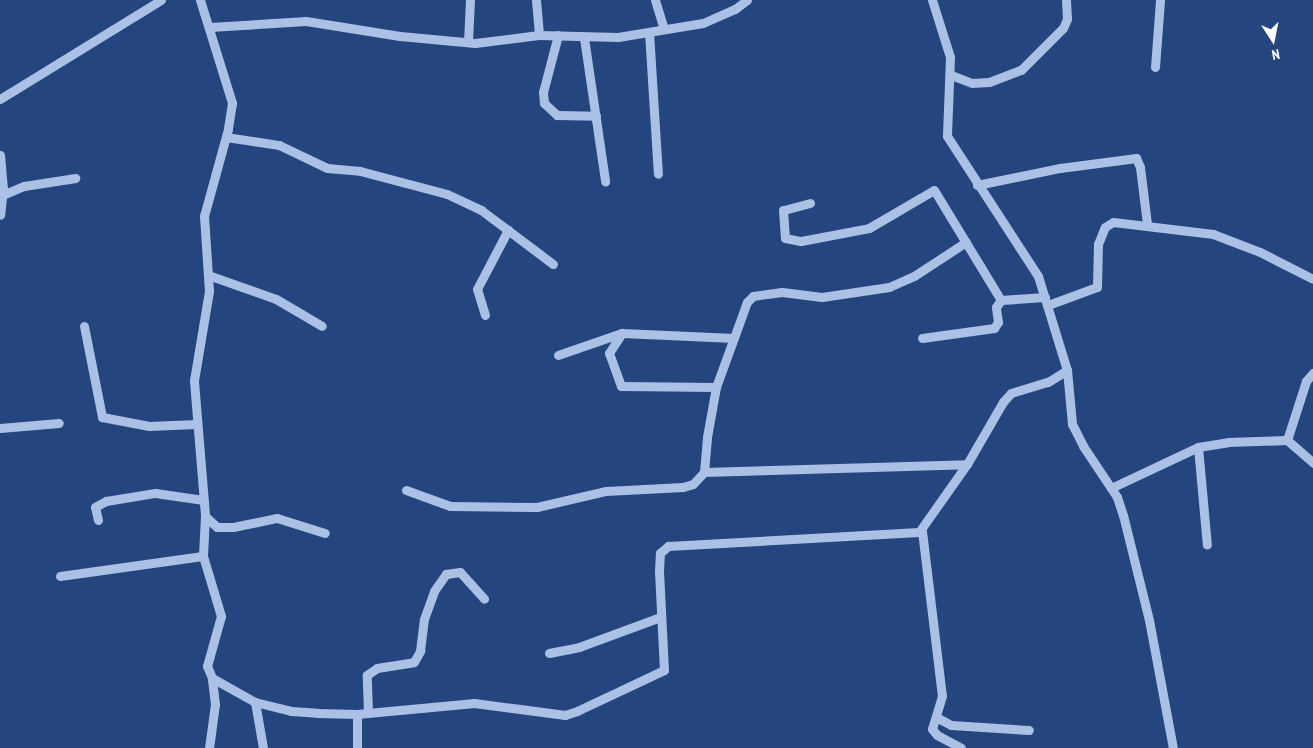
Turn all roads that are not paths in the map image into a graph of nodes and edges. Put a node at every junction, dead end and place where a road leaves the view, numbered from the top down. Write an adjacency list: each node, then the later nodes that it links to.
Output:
1 (161, 0): 20 (street)
2 (200, 0): 10 (street)
3 (470, 0): 16 (street)
4 (536, 0): 13 (street)
5 (655, 0): 11 (street)
6 (747, 0): 11 (street)
7 (932, 0): 18 (street)
8 (1066, 0): 18 (street)
9 (1160, 0): 17 (street)
10 (210, 27): 16 (street); 22 (street)
11 (664, 29): 12 (street)
12 (649, 32): 15 (street); 24 (street)
13 (539, 35): 14 (street); 16 (street)
14 (558, 35): 15 (street); 21 (street)
15 (584, 38): 21 (street)
16 (468, 42)
17 (1155, 67)
18 (951, 75): 27 (street)
19 (0, 88): 20 (street)
20 (1, 98)
21 (596, 116): 26 (street)
22 (226, 137): 32 (street); 35 (street)
23 (0, 155): 28 (street)
24 (658, 174)
25 (75, 178): 28 (street)
26 (606, 181)
27 (977, 185): 31 (street); 38 (street)
28 (2, 195): 30 (street)
29 (810, 203): 33 (street)
30 (0, 215)
31 (1147, 224): 36 (street); 38 (street)
32 (508, 230): 34 (street); 39 (street)
33 (966, 242): 37 (street); 43 (street)
34 (553, 264)
35 (208, 275): 41 (street); 50 (street)
36 (1313, 279)
37 (1001, 300): 38 (street); 44 (street)
38 (1046, 301): 46 (street)
39 (485, 315)
40 (84, 326): 50 (street)
41 (322, 326)
42 (622, 333): 43 (street); 45 (street); 48 (street)
43 (734, 338): 48 (street)
44 (922, 338)
45 (558, 356)
46 (1066, 370): 55 (street); 57 (street)
47 (1313, 373): 52 (street)
48 (716, 387): 56 (street)
49 (59, 423): 51 (street)
50 (196, 424): 59 (street)
51 (0, 428)
52 (1287, 440): 53 (street); 54 (street)
53 (1198, 447): 57 (street); 64 (street)
54 (1313, 463)
55 (967, 464): 56 (street); 62 (street)
56 (704, 472): 58 (street)
57 (1111, 488): 80 (street)
58 (406, 490)
59 (203, 500): 60 (street); 61 (street)
60 (205, 516): 63 (street); 65 (street)
61 (98, 520)
62 (922, 531): 68 (street); 74 (street)
63 (325, 533)
64 (1207, 545)
65 (203, 556): 66 (street); 70 (street)
66 (60, 576)
67 (484, 599): 72 (street)
68 (660, 617): 69 (street); 72 (street)
69 (549, 653)
70 (212, 678): 71 (street); 76 (street)
71 (255, 702): 73 (street); 77 (street)
72 (368, 713): 73 (street)
73 (357, 714): 78 (street)
74 (936, 717): 75 (street); 79 (street)
75 (1029, 730)
76 (209, 748)
77 (262, 748)
78 (357, 748)
79 (961, 748)
80 (1173, 748)

